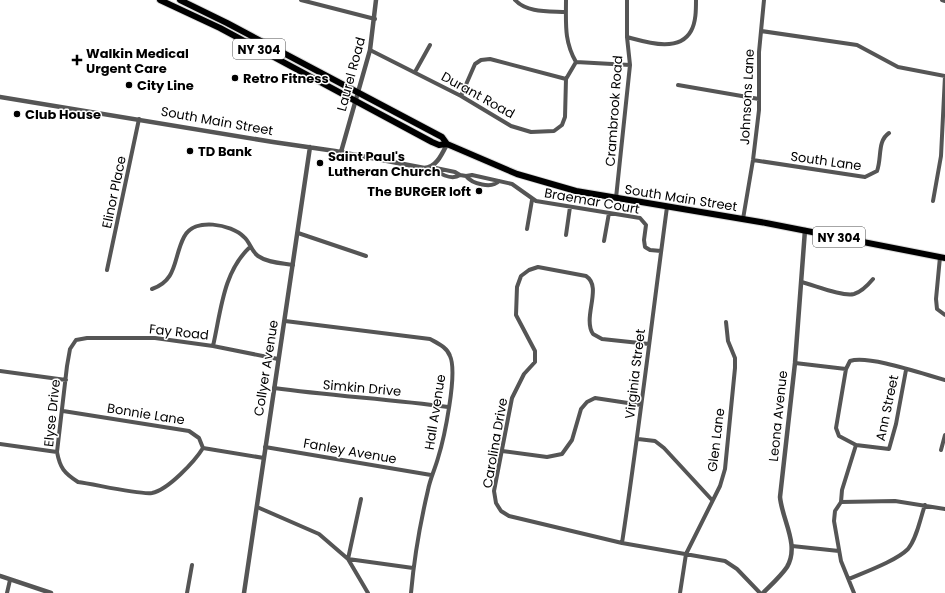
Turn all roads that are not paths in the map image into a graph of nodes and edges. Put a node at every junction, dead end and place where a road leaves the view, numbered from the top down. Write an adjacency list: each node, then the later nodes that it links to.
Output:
1 (160, 0): 27 (main road, NY 304)
2 (180, 0): 22 (main road, NY 304)
3 (301, 0): 11 (street)
4 (376, 0): 11 (street, Laurel Road)
5 (515, 0): 10 (street)
6 (566, 0): 10 (street)
7 (627, 0): 13 (street, Crambrook Road)
8 (696, 0): 13 (street)
9 (764, 0): 12 (street, Johnsons Lane)
10 (566, 12): 16 (street)
11 (375, 19): 15 (street, Laurel Road)
12 (760, 31): 19 (street); 25 (street, Johnsons Lane)
13 (627, 37): 17 (street, Crambrook Road)
14 (430, 45): 18 (street)
15 (370, 50): 18 (street, Durant Road); 22 (street, Laurel Road)
16 (576, 62): 17 (street); 20 (street, Durant Road)
17 (630, 65): 39 (street, Crambrook Road)
18 (415, 72): 23 (street, Durant Road)
19 (945, 76): 26 (street)
20 (566, 79): 23 (street); 23 (street, Durant Road)
21 (678, 85): 25 (street)
22 (358, 92): 27 (street, Laurel Road); 30 (main road, NY 304)
23 (462, 96)
24 (0, 97): 28 (street, South Main Street)
25 (759, 99): 33 (street, Johnsons Lane)
26 (944, 99): 35 (street)
27 (355, 101): 30 (main road, NY 304); 32 (street, Laurel Road)
28 (139, 119): 31 (street, South Main Street); 56 (street, Elinor Place)
29 (889, 133): 33 (street, South Lane)
30 (447, 144): 34 (street); 39 (main road, South Main Street / NY 304)
31 (310, 147): 32 (street, South Main Street); 48 (street, Collyer Avenue)
32 (341, 152): 34 (street, South Main Street)
33 (753, 160): 45 (street, Johnsons Lane)
34 (431, 167): 37 (street, South Main Street)
35 (939, 168): 36 (street); 41 (street)
36 (945, 169)
37 (466, 176): 38 (street, South Main Street); 38 (street, South Main Street)
38 (499, 181): 40 (street, Braemar Court)
39 (616, 199): 43 (main road, South Main Street / NY 304)
40 (532, 200): 42 (street, Braemar Court); 46 (street)
41 (933, 201)
42 (570, 207): 44 (street, Braemar Court); 49 (street)
43 (667, 207): 45 (main road, South Main Street / NY 304); 52 (street, Virginia Street)
44 (609, 213): 50 (street); 52 (street, Braemar Court)
45 (743, 219): 47 (main road, South Main Street / NY 304)
46 (527, 228)
47 (805, 230): 54 (main road, South Main Street / NY 304); 58 (street, Leona Avenue)
48 (298, 233): 53 (street); 55 (street, Collyer Avenue)
49 (566, 235)
50 (604, 241)
51 (250, 247): 55 (street); 59 (street); 65 (street)
52 (661, 251): 64 (street, Virginia Street)
53 (366, 256)
54 (943, 258): 60 (street)
55 (293, 265): 61 (street, Collyer Avenue)
56 (107, 270)
57 (873, 279): 58 (street)
58 (801, 282): 67 (street, Leona Avenue)
59 (152, 289)
60 (945, 315)
61 (285, 321): 66 (street, Collyer Avenue); 75 (street, Hall Avenue)
62 (726, 322): 90 (street, Glen Lane)
63 (76, 340): 65 (street, Fay Road); 71 (street, Elyse Drive)
64 (649, 344): 74 (street, Virginia Street); 86 (street, Carolina Drive)
65 (213, 346): 66 (street, Fay Road)
66 (278, 359): 73 (street, Collyer Avenue)
67 (795, 363): 68 (street); 96 (street, Leona Avenue)
68 (846, 369): 69 (street); 81 (street, Ann Street)
69 (906, 370): 72 (street); 81 (street, Ann Street)
70 (0, 371): 71 (street)
71 (66, 380): 76 (street, Elyse Drive)
72 (945, 380)
73 (274, 388): 75 (street, Simkin Drive); 82 (street, Collyer Avenue)
74 (641, 405): 78 (street, Virginia Street); 86 (street)
75 (448, 407): 88 (street, Hall Avenue)
76 (63, 411): 83 (street, Bonnie Lane); 85 (street, Elyse Drive)
77 (945, 435): 79 (street)
78 (638, 439): 90 (street); 95 (street, Virginia Street)
79 (944, 443): 84 (street)
80 (0, 444): 85 (street)
81 (856, 445): 91 (street)
82 (265, 447): 87 (street, Collyer Avenue); 88 (street, Fanley Avenue)
83 (203, 448): 85 (street, Elyse Drive); 87 (street)
84 (941, 450)
85 (57, 452)
86 (502, 452): 95 (street, Carolina Drive)
87 (264, 458): 93 (street, Collyer Avenue)
88 (431, 475): 101 (street, Hall Avenue)
89 (361, 499): 99 (street)
90 (712, 500): 98 (street, Glen Lane)
91 (841, 502): 92 (street); 97 (street)
92 (925, 505): 94 (street); 103 (street)
93 (257, 507): 99 (street); 108 (street, Collyer Avenue)
94 (945, 510)
95 (622, 543): 98 (street, Carolina Drive)
96 (792, 546): 97 (street); 113 (street)
97 (839, 551): 103 (street)
98 (686, 554): 111 (street, Glen Lane); 112 (street, Carolina Drive)
99 (348, 559): 101 (street); 109 (street)
100 (192, 565): 107 (street)
101 (413, 568): 110 (street, Hall Avenue)
102 (0, 576): 104 (street)
103 (849, 579): 114 (street)
104 (10, 580): 105 (street); 106 (street)
105 (7, 593)
106 (51, 593)
107 (187, 593)
108 (244, 593)
109 (368, 593)
110 (411, 593)
111 (680, 593)
112 (760, 593)
113 (763, 593)
114 (854, 593)

